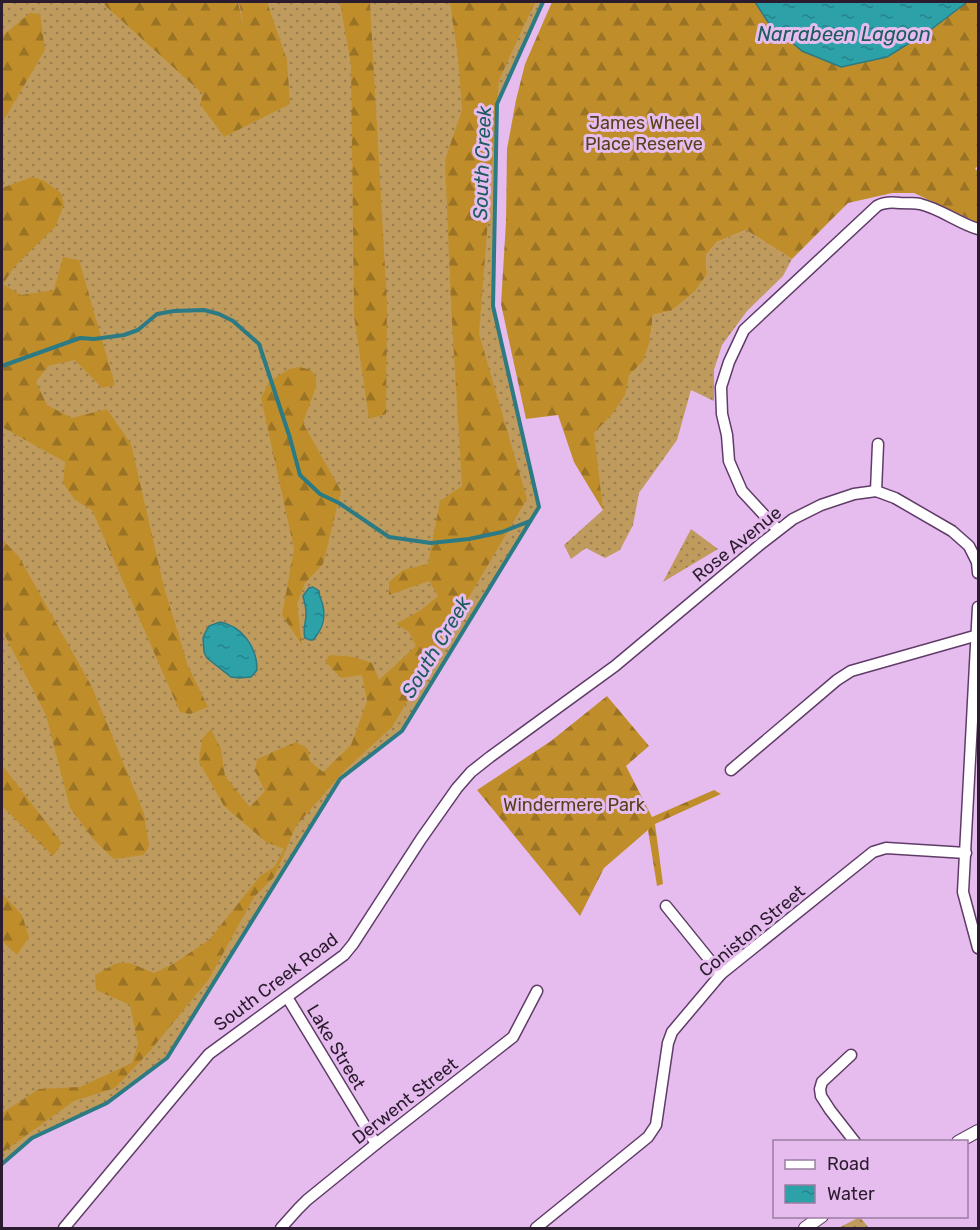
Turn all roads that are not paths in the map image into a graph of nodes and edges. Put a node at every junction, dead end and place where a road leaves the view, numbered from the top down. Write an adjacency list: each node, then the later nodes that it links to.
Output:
1 (978, 229): 4 (street)
2 (878, 444): 3 (street)
3 (876, 491): 4 (street, Rose Avenue); 5 (street)
4 (778, 530): 10 (street, Rose Avenue)
5 (974, 543): 6 (street)
6 (978, 573)
7 (978, 607): 8 (street)
8 (978, 635): 9 (street); 11 (street)
9 (977, 661): 12 (street)
10 (553, 711): 17 (street, South Creek Road)
11 (731, 770)
12 (966, 853): 14 (street); 15 (street, Coniston Street)
13 (666, 906): 15 (street)
14 (978, 948)
15 (721, 974): 26 (street, Coniston Street)
16 (537, 991): 22 (street, Derwent Street)
17 (287, 997): 22 (street, Lake Street); 24 (street, South Creek Road)
18 (851, 1055): 20 (street)
19 (978, 1131): 21 (street)
20 (853, 1140)
21 (962, 1140)
22 (376, 1144): 25 (street, Derwent Street)
23 (819, 1218): 27 (street)
24 (64, 1228)
25 (281, 1228)
26 (536, 1228)
27 (805, 1228)

